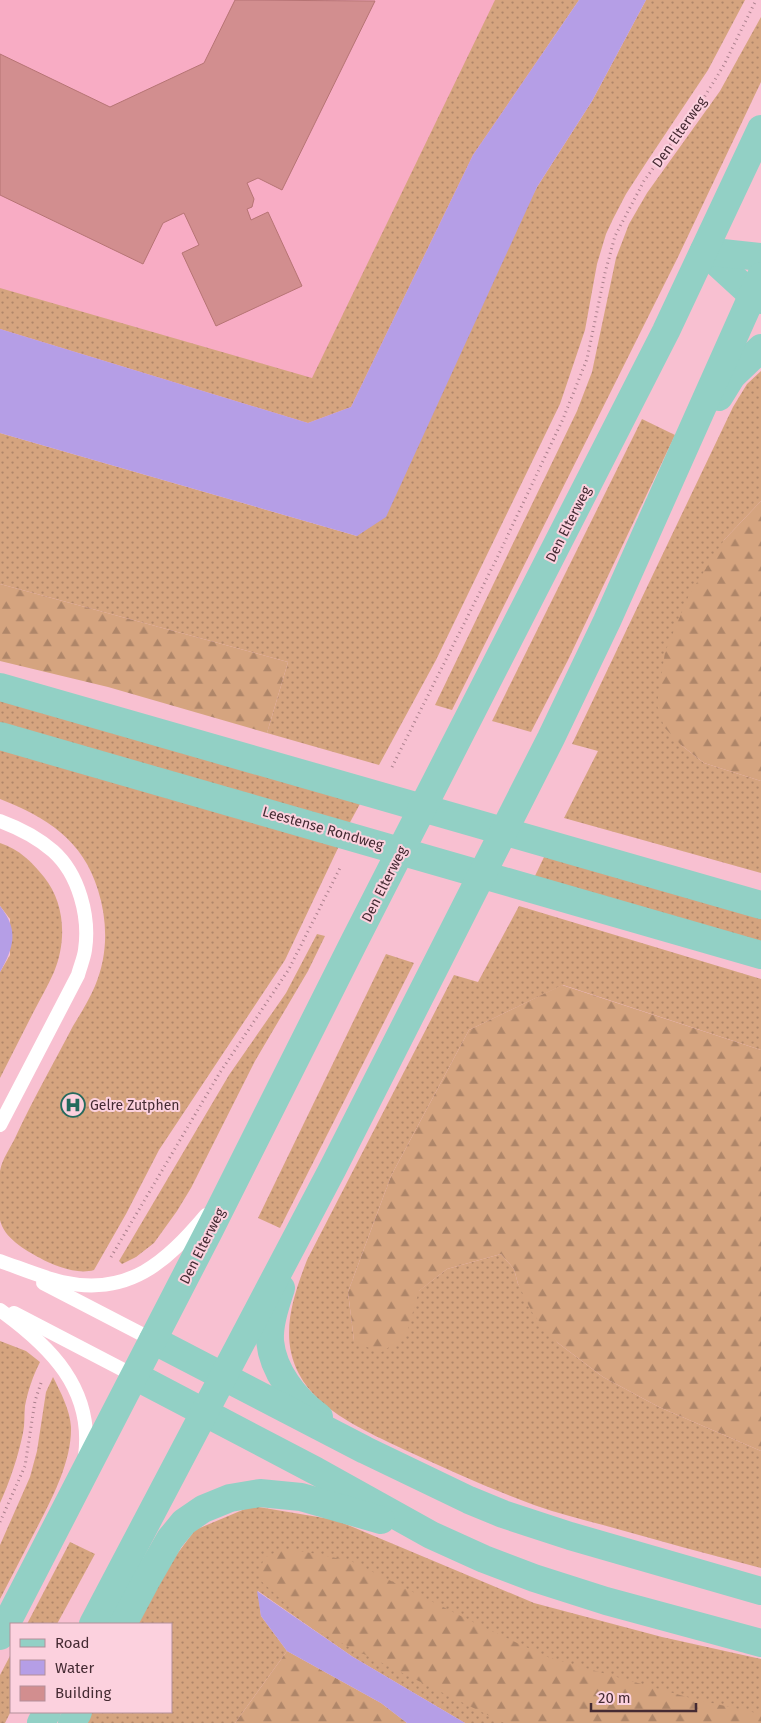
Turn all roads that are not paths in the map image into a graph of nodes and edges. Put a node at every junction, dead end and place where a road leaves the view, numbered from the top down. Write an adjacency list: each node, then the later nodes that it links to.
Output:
1 (761, 130): 2 (main road, Den Elterweg)
2 (704, 251): 3 (main road); 4 (main road); 13 (main road, Den Elterweg)
3 (761, 257)
4 (758, 290): 6 (main road)
5 (761, 348): 6 (main road)
6 (668, 483): 14 (main road)
7 (0, 687): 10 (main road)
8 (0, 736): 11 (main road, Leestense Rondweg)
9 (0, 821): 12 (lane)
10 (761, 905)
11 (761, 955)
12 (0, 1125)
13 (234, 1182): 15 (lane); 18 (main road, Den Elterweg)
14 (305, 1220): 20 (main road); 22 (main road)
15 (0, 1261): 18 (lane)
16 (0, 1305): 19 (lane)
17 (0, 1310): 23 (lane)
18 (153, 1340): 19 (main road, Den Elterweg); 20 (main road)
19 (135, 1376): 21 (main road); 23 (main road, Den Elterweg)
20 (223, 1376): 21 (main road); 22 (main road)
21 (204, 1412): 24 (main road); 26 (main road)
22 (365, 1450): 25 (main road)
23 (83, 1476): 28 (main road, Den Elterweg)
24 (431, 1535): 27 (main road); 29 (main road)
25 (761, 1591)
26 (94, 1623)
27 (124, 1623)
28 (0, 1636)
29 (761, 1643)

